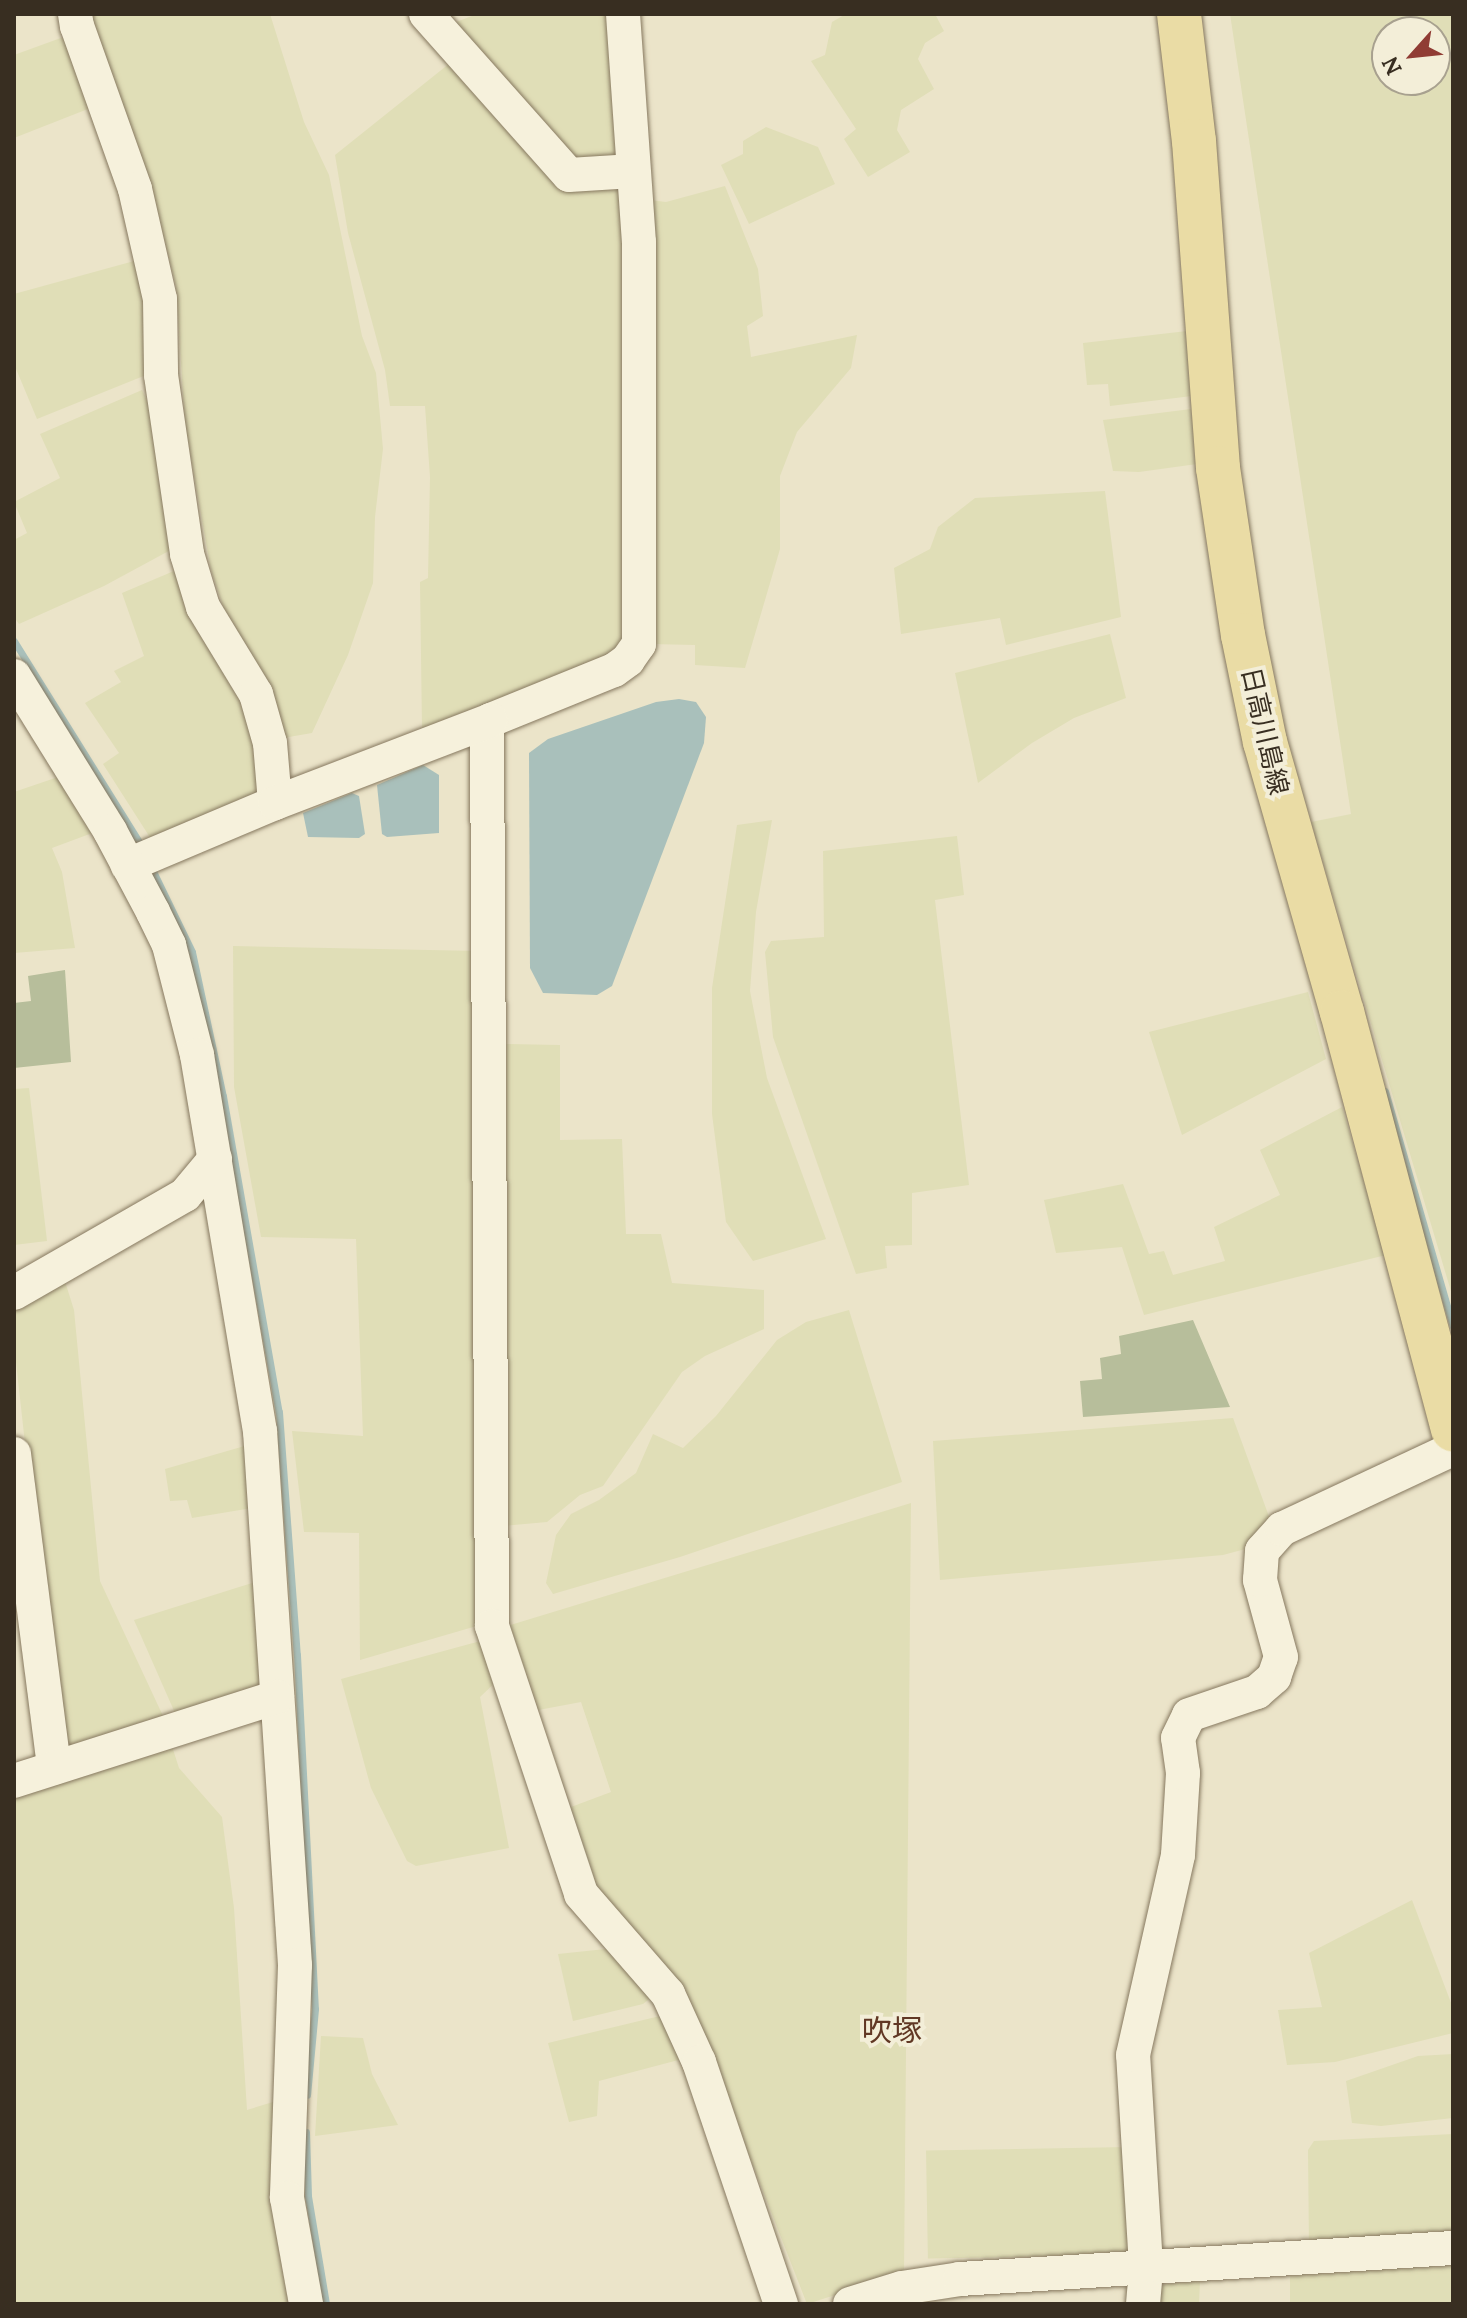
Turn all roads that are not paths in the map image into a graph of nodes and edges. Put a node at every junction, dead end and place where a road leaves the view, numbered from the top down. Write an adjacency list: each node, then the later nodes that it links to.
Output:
1 (75, 14): 8 (street)
2 (426, 14): 5 (street)
3 (623, 14): 5 (street)
4 (1179, 14): 12 (main road, 日高川島線)
5 (633, 171): 7 (street)
6 (19, 693): 9 (street)
7 (491, 720): 8 (street); 21 (street)
8 (275, 803): 9 (street)
9 (128, 865): 10 (street)
10 (215, 1159): 11 (street); 15 (street)
11 (14, 1293)
12 (1453, 1429)
13 (1453, 1449): 19 (street)
14 (14, 1454): 16 (street)
15 (277, 1697): 16 (street); 20 (street)
16 (54, 1767): 17 (street)
17 (14, 1781)
18 (1453, 2248): 19 (street)
19 (1146, 2266): 22 (street); 23 (street)
20 (306, 2304)
21 (781, 2304)
22 (850, 2304)
23 (1143, 2304)

